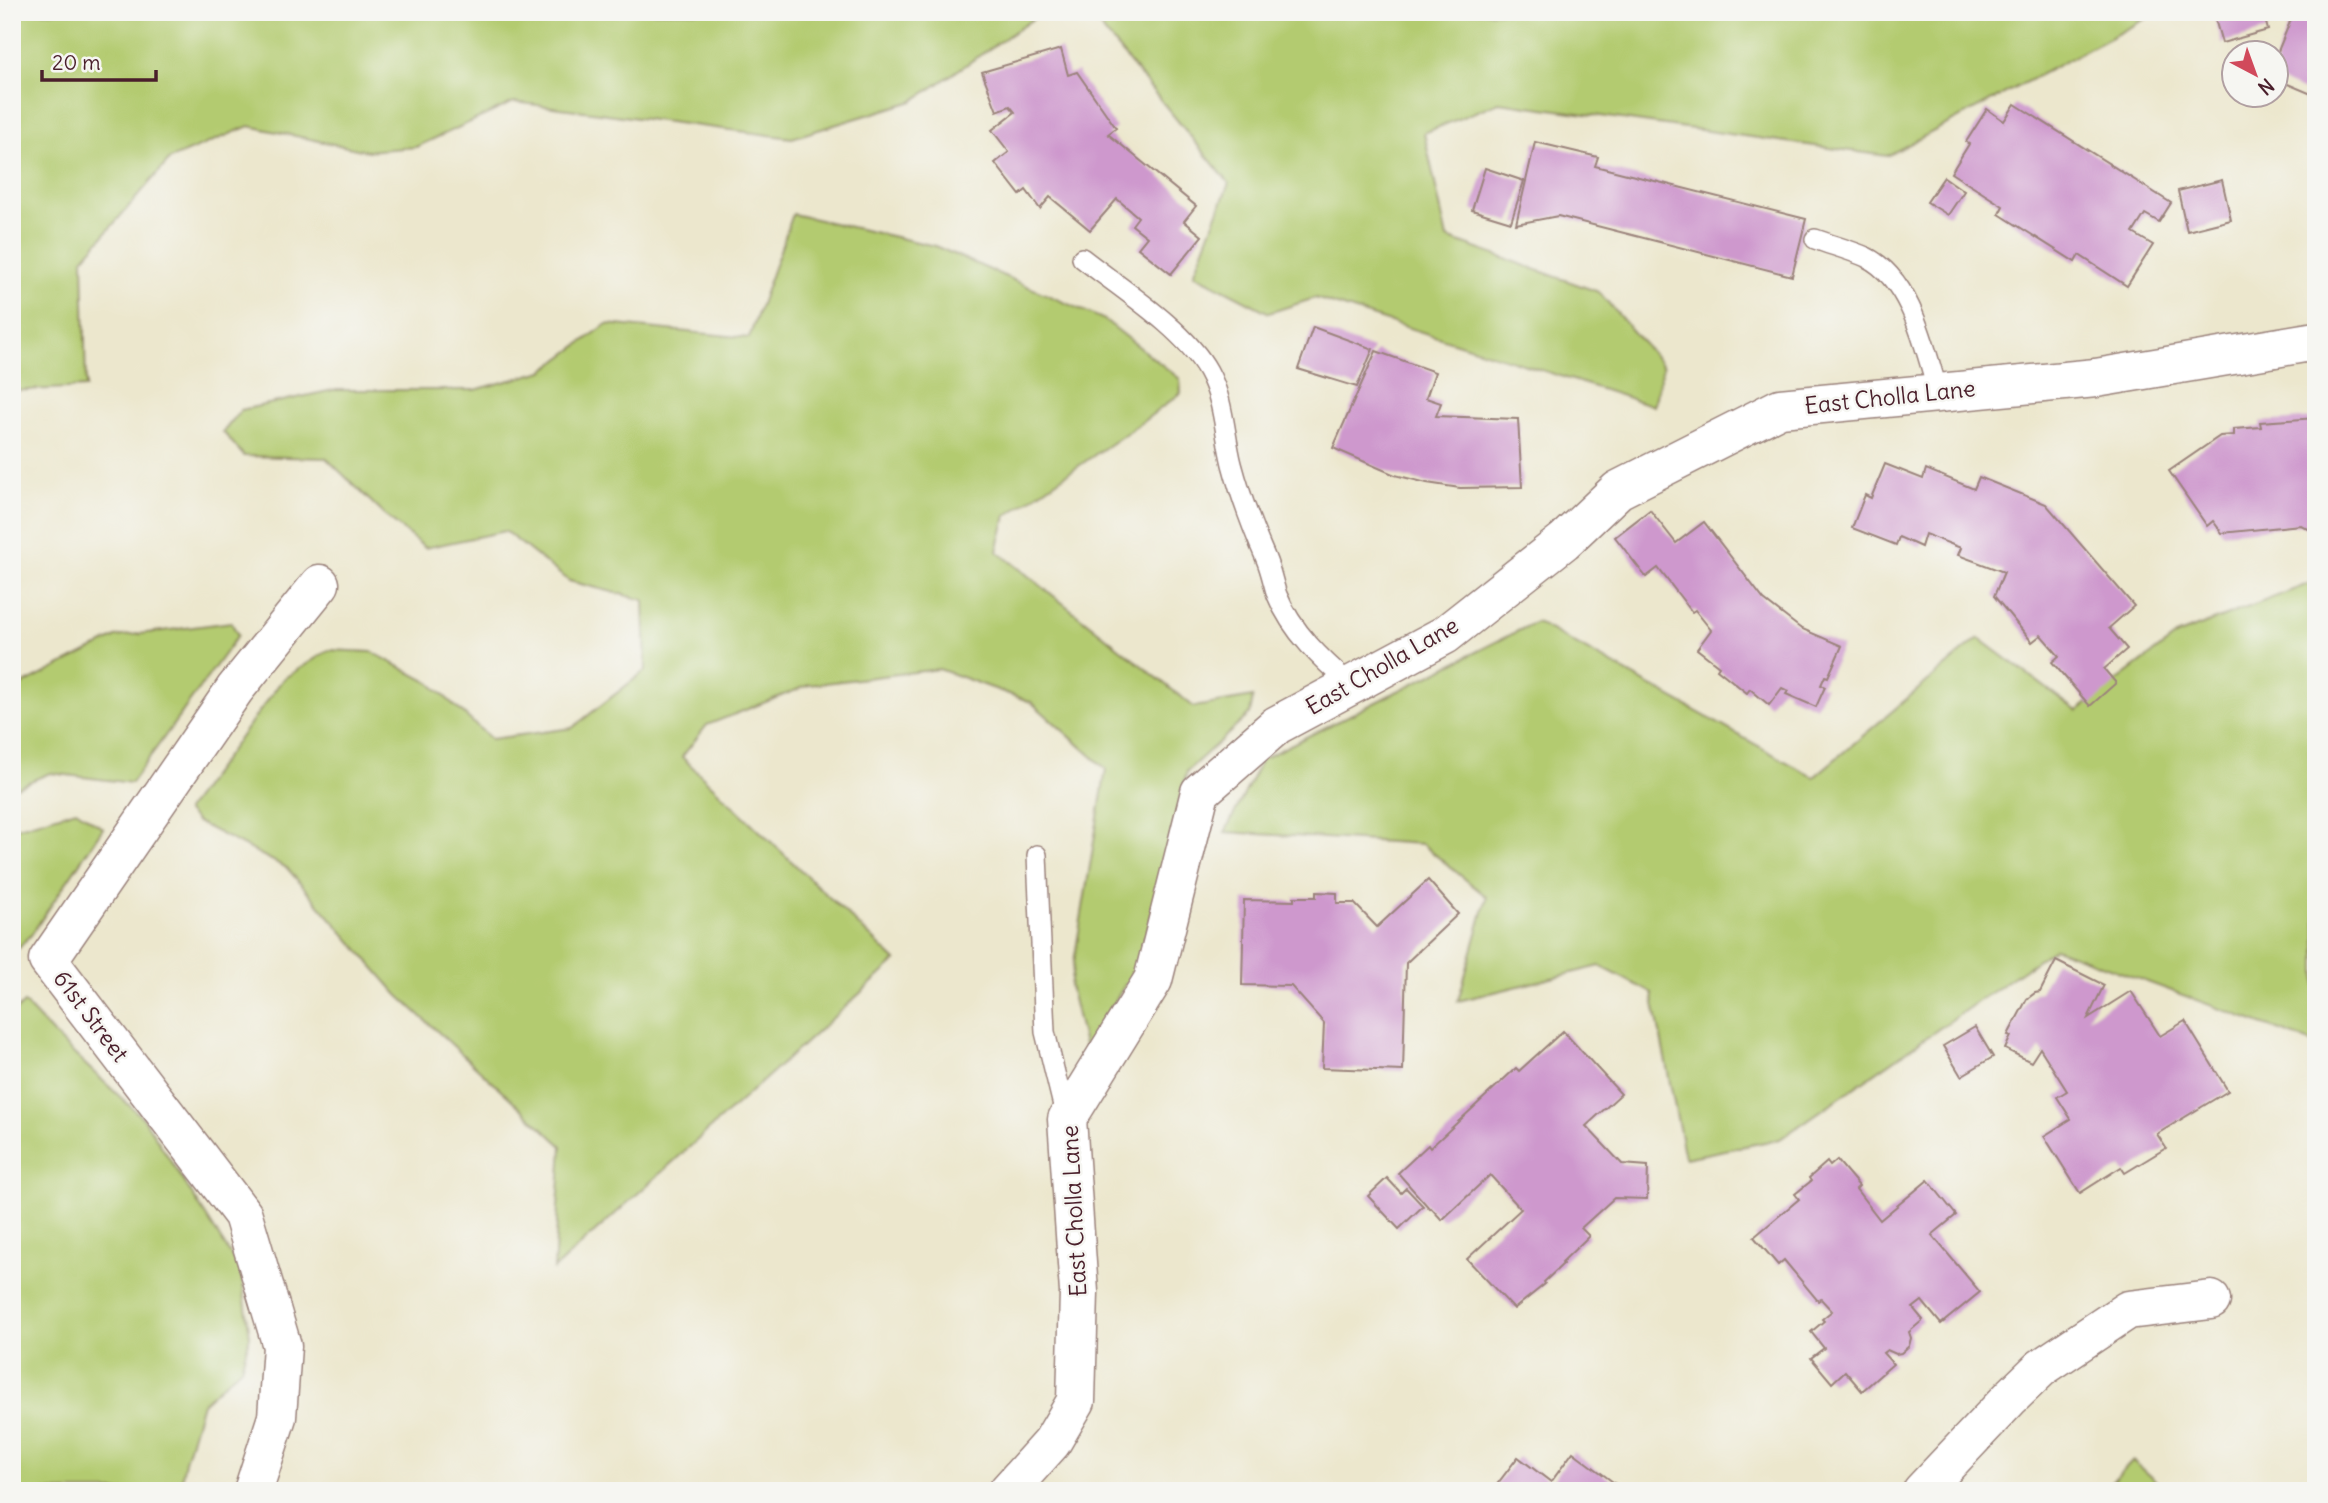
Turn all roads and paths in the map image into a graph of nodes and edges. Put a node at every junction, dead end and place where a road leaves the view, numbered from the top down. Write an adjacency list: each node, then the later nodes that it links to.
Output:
1 (1815, 239): 4 (lane)
2 (1082, 258): 6 (lane)
3 (2316, 341): 4 (street, East Cholla Lane)
4 (1938, 392): 6 (street, East Cholla Lane)
5 (320, 584): 10 (street, 61st Street)
6 (1351, 685): 8 (street, East Cholla Lane)
7 (1037, 855): 8 (lane)
8 (1067, 1119): 11 (street, East Cholla Lane)
9 (2211, 1300): 12 (street)
10 (253, 1491)
11 (1007, 1491)
12 (1922, 1491)

